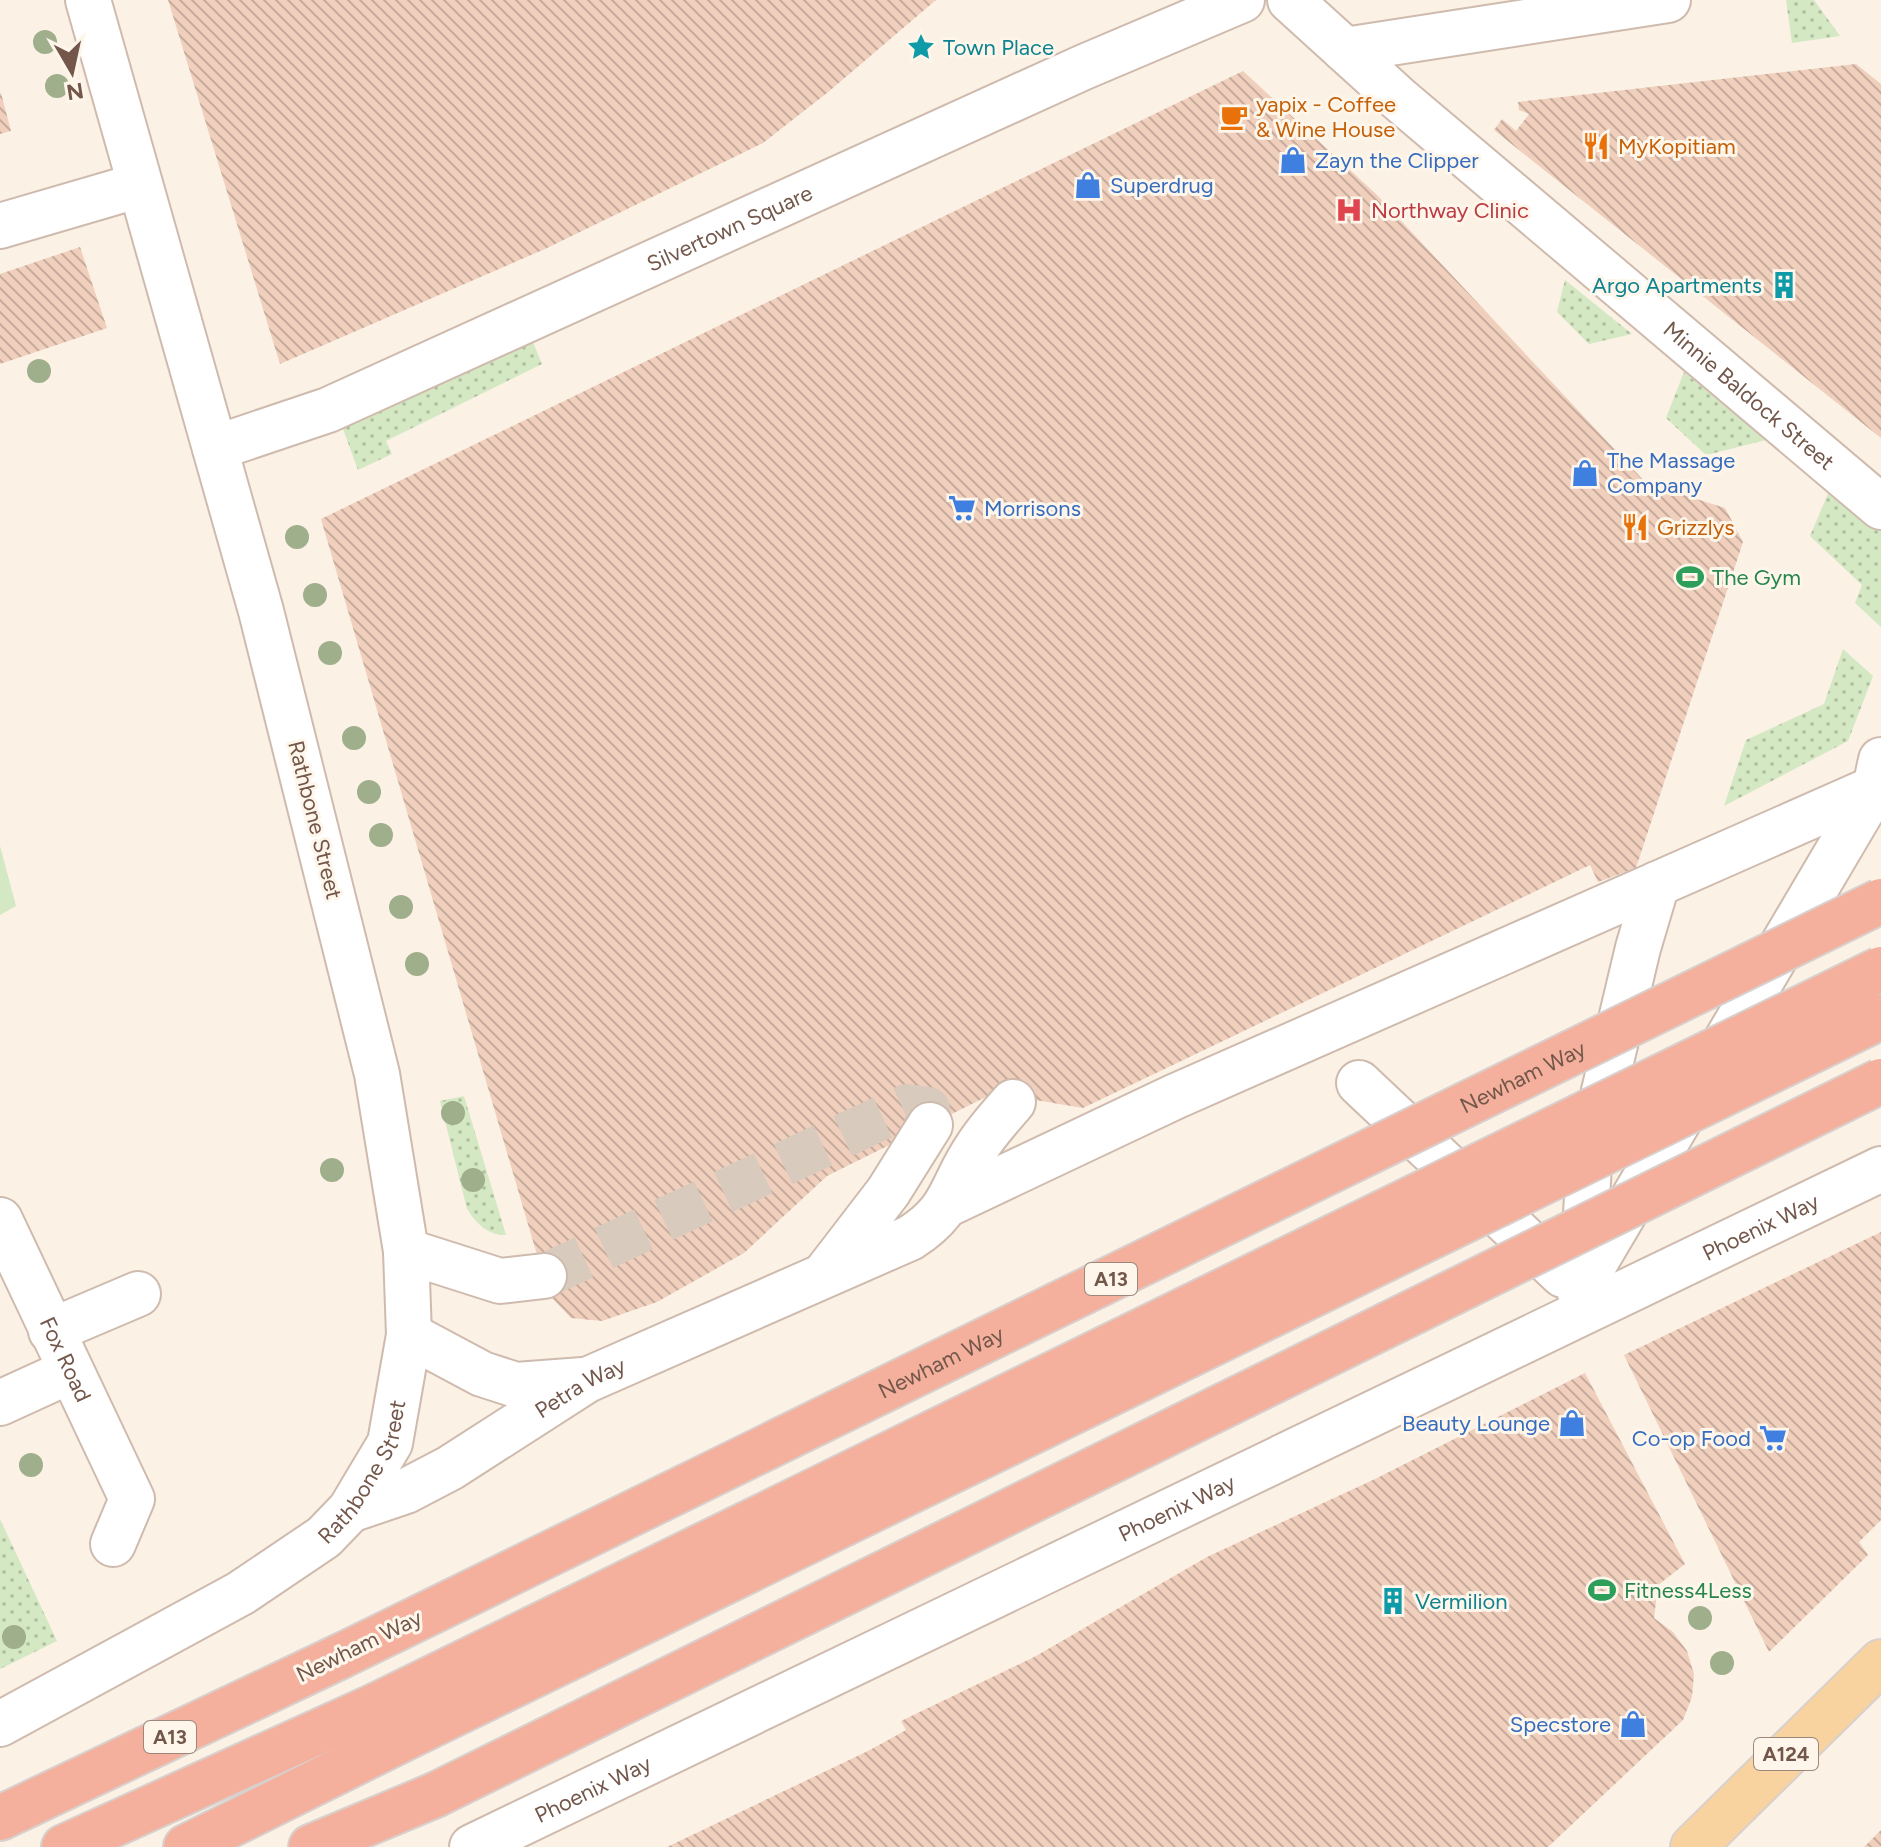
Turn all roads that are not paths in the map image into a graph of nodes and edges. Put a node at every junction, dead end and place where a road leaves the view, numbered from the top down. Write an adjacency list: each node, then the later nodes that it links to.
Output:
1 (1242, 0): 8 (street, Silvertown Square)
2 (1290, 0): 5 (street, Minnie Baldock Street)
3 (1668, 0): 5 (street)
4 (94, 1): 6 (street, Rathbone Street)
5 (1345, 50): 9 (street, Minnie Baldock Street)
6 (140, 185): 7 (street); 8 (street, Rathbone Street)
7 (0, 226)
8 (215, 448): 24 (street, Rathbone Street)
9 (1881, 507)
10 (1879, 780): 11 (street); 22 (street)
11 (1657, 884): 19 (street); 21 (street)
12 (1881, 901): 39 (highway, Newham Way / A13, bridge)
13 (1881, 969): 40 (highway, A13, bridge)
14 (1881, 1017): 41 (highway, bridge)
15 (1881, 1081): 42 (highway, bridge)
16 (1359, 1083): 28 (street)
17 (1013, 1102): 21 (street)
18 (930, 1125): 27 (street)
19 (1590, 1150): 22 (street); 28 (street)
20 (1881, 1169): 25 (street, Phoenix Way)
21 (948, 1204): 27 (street, Petra Way)
22 (1623, 1216): 25 (street); 28 (street)
23 (0, 1220): 30 (street, Fox Road)
24 (406, 1251): 26 (street); 31 (street, Rathbone Street)
25 (1651, 1267): 43 (street, Phoenix Way)
26 (544, 1276)
27 (818, 1282): 33 (street, Petra Way)
28 (1579, 1290)
29 (138, 1294): 30 (street)
30 (51, 1331): 32 (street, Fox Road)
31 (409, 1335): 33 (street); 35 (street, Rathbone Street)
32 (70, 1371): 34 (street); 36 (street, Fox Road)
33 (587, 1380): 35 (street, Petra Way)
34 (0, 1403)
35 (350, 1510): 38 (street, Rathbone Street)
36 (113, 1544)
37 (1881, 1662): 44 (main road, A124)
38 (0, 1724)
39 (0, 1818)
40 (64, 1847)
41 (186, 1847)
42 (311, 1847)
43 (472, 1847)
44 (1693, 1847)

